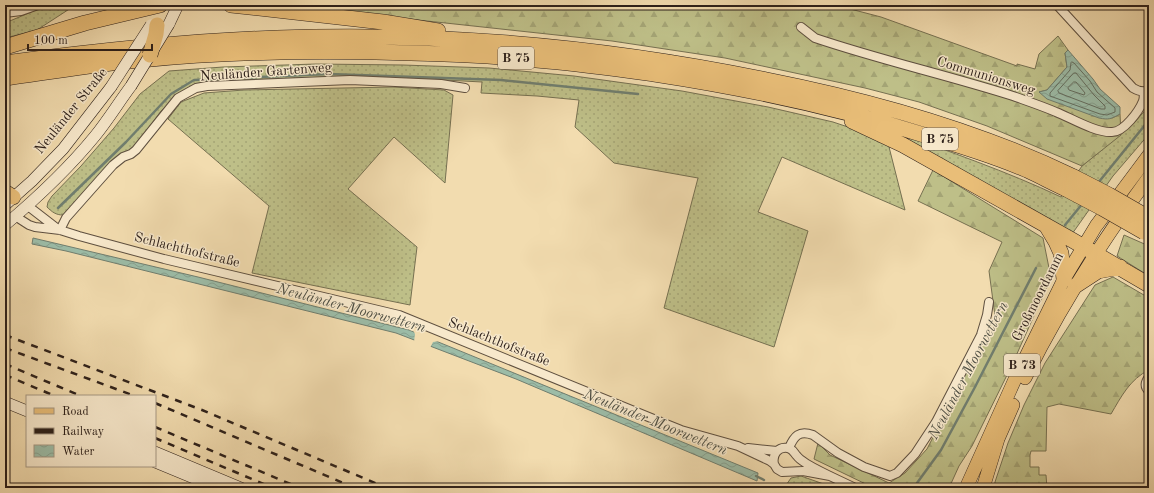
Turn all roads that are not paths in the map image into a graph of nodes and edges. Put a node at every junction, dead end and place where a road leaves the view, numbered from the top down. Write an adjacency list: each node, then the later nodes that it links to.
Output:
1 (38, 5): 5 (street)
2 (178, 5): 6 (main road, Neuländer Straße)
3 (231, 5): 8 (highway, B 75)
4 (1057, 5): 16 (street)
5 (5, 13)
6 (157, 16): 9 (highway); 10 (highway, bridge); 21 (main road, Neuländer Straße, bridge)
7 (800, 27): 16 (street, Communionsweg)
8 (502, 43): 11 (highway, B 75); 20 (highway, B 75)
9 (5, 47)
10 (150, 55): 22 (main road, bridge)
11 (5, 63)
12 (35, 74): 13 (highway, B 75); 14 (highway, B 75); 17 (highway, B 75)
13 (5, 78)
14 (5, 87)
15 (465, 88): 27 (street, Neuländer Gartenweg)
16 (1146, 91)
17 (809, 103): 20 (highway, B 75); 25 (highway, B 75)
18 (1149, 155): 28 (main road, Großmoordamm / B 73)
19 (1149, 177): 28 (main road, Großmoordamm / B 73)
20 (1070, 183): 26 (highway, B 75, bridge)
21 (7, 201): 22 (main road); 23 (main road)
22 (28, 206): 23 (main road); 27 (street, Schlachthofstraße)
23 (15, 216): 24 (main road); 27 (street, Schlachthofstraße)
24 (5, 225)
25 (1047, 226): 28 (highway, B 75); 30 (highway)
26 (1147, 229)
27 (60, 230): 39 (street, Schlachthofstraße)
28 (1089, 250): 29 (highway, B 75); 30 (main road, Großmoordamm / B 73)
29 (1120, 268): 30 (highway); 31 (highway, B 75)
30 (1070, 283): 51 (main road, Großmoordamm / B 73); 52 (main road, Großmoordamm / B 73)
31 (1149, 285)
32 (989, 302): 40 (street)
33 (1149, 377): 34 (street)
34 (1149, 391)
35 (5, 395): 37 (main road)
36 (5, 402): 38 (main road)
37 (26, 402)
38 (26, 410)
39 (738, 446): 41 (street, Schlachthofstraße); 45 (street, Schlachthofstraße)
40 (789, 448): 41 (street, Schlachthofstraße); 43 (street, Schlachthofstraße)
41 (777, 451): 45 (street)
42 (156, 452): 49 (main road)
43 (797, 457): 46 (street); 47 (street, Schlachthofstraße)
44 (156, 462): 48 (main road)
45 (774, 464): 46 (street, Schlachthofstraße)
46 (791, 471): 47 (street, Schlachthofstraße)
47 (830, 476): 50 (street, Schlachthofstraße)
48 (218, 488)
49 (242, 488)
50 (855, 488)
51 (966, 488)
52 (983, 488)

